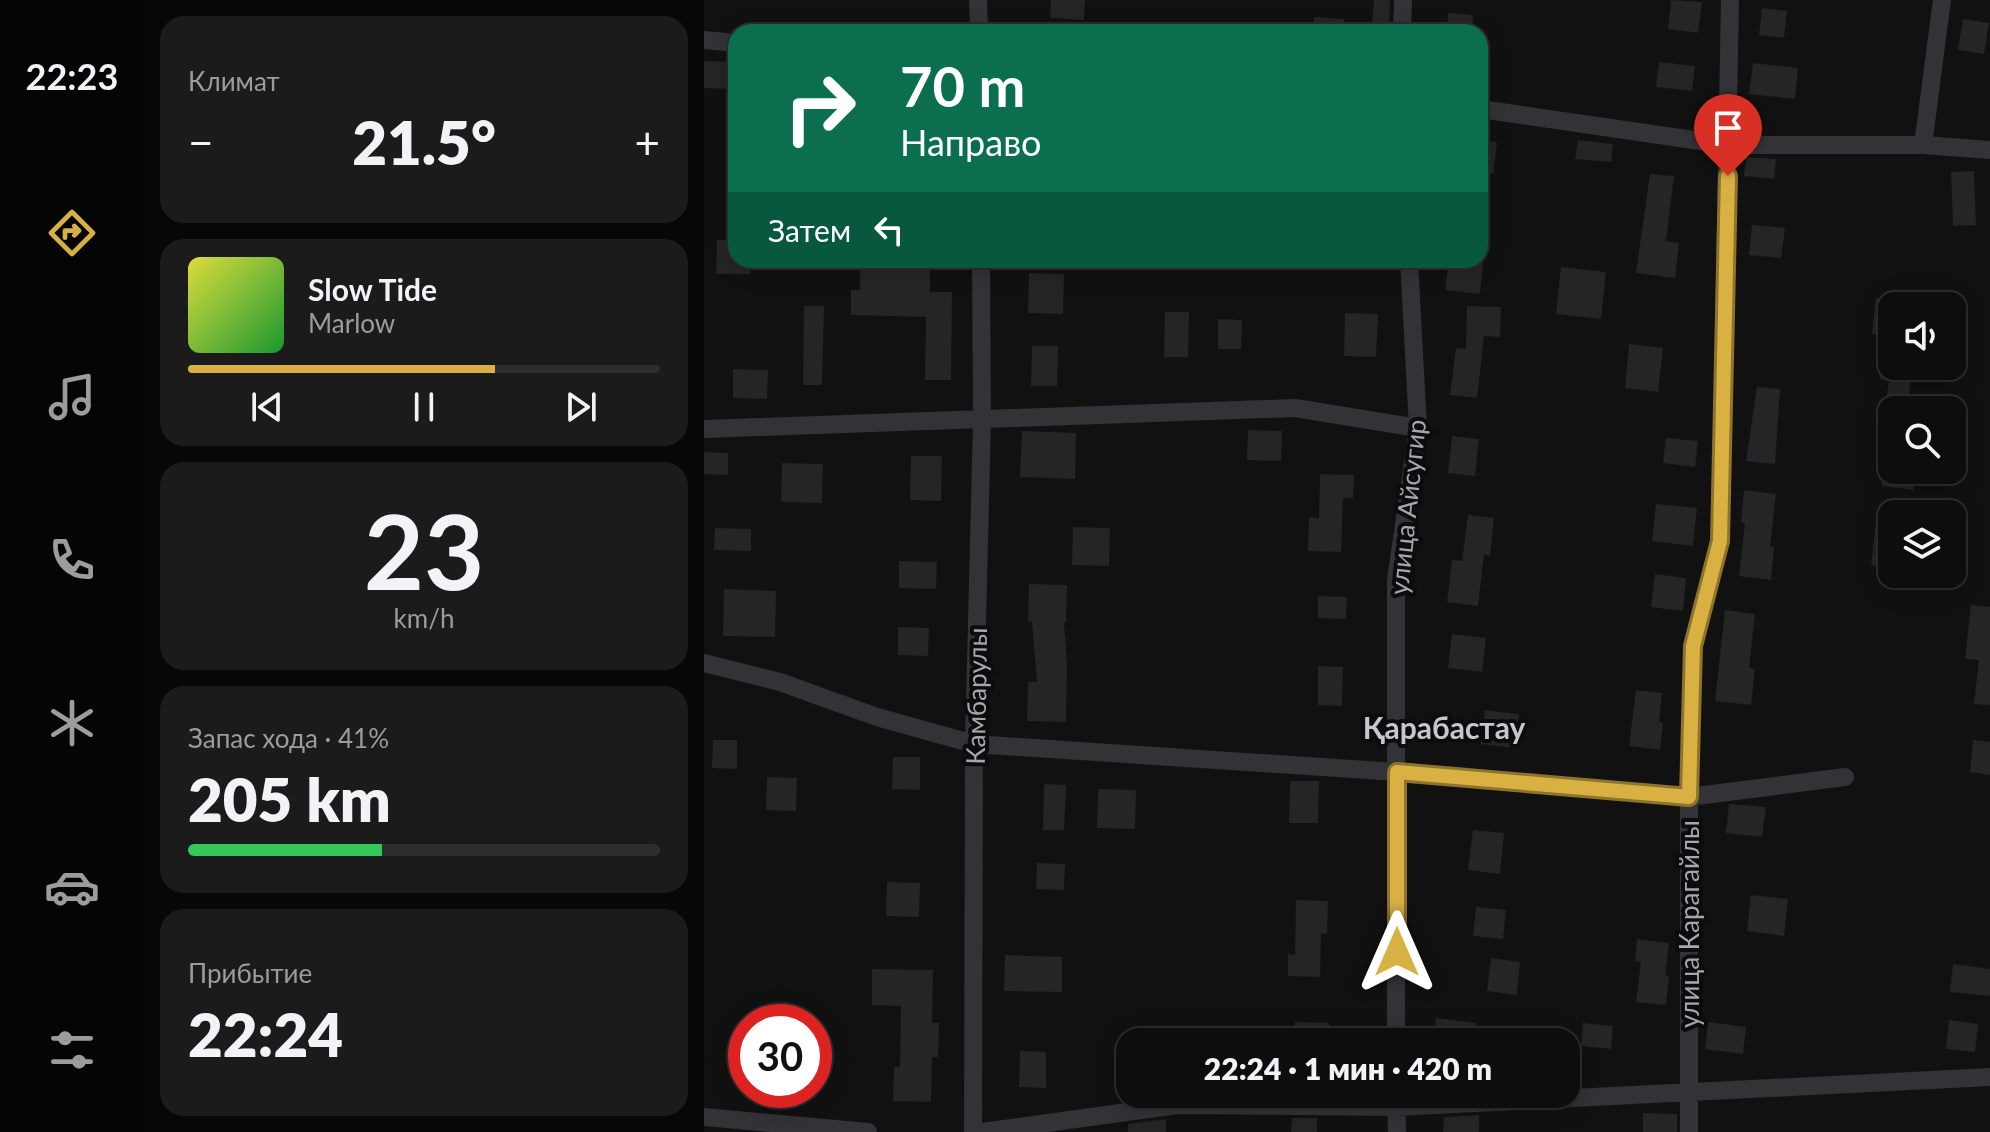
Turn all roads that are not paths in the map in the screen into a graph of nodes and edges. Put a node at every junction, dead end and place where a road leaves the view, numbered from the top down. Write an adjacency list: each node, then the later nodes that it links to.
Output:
1 (978, 0): 5 (street)
2 (1403, 0): 6 (street)
3 (1730, 0): 10 (street, улица Карагайлы)
4 (1942, 0): 11 (street)
5 (979, 24)
6 (1402, 24)
7 (704, 40): 8 (street)
8 (728, 42)
9 (1488, 110): 10 (street)
10 (1728, 145): 11 (street); 22 (street, улица Карагайлы)
11 (1923, 145): 12 (street)
12 (1990, 150)
13 (981, 268): 15 (street, Камбарулы)
14 (1409, 268): 16 (street, улица Айсугир)
15 (982, 420): 16 (street); 17 (street); 19 (street, Камбарулы)
16 (1418, 428): 20 (street, улица Айсугир)
17 (704, 429)
18 (704, 663): 19 (street)
19 (974, 744): 20 (street); 31 (street, Камбарулы)
20 (1397, 772): 22 (street); 23 (street, улица Айсугир)
21 (1845, 777): 22 (street)
22 (1689, 797): 25 (street, улица Карагайлы)
23 (1396, 1028)
24 (1990, 1077): 25 (street)
25 (1687, 1093): 26 (street); 34 (street, улица Карагайлы)
26 (1580, 1096)
27 (1156, 1108): 32 (street)
28 (1396, 1108): 33 (street)
29 (704, 1117): 30 (street)
30 (868, 1132)
31 (973, 1132)
32 (982, 1132)
33 (1397, 1132)
34 (1689, 1132)

